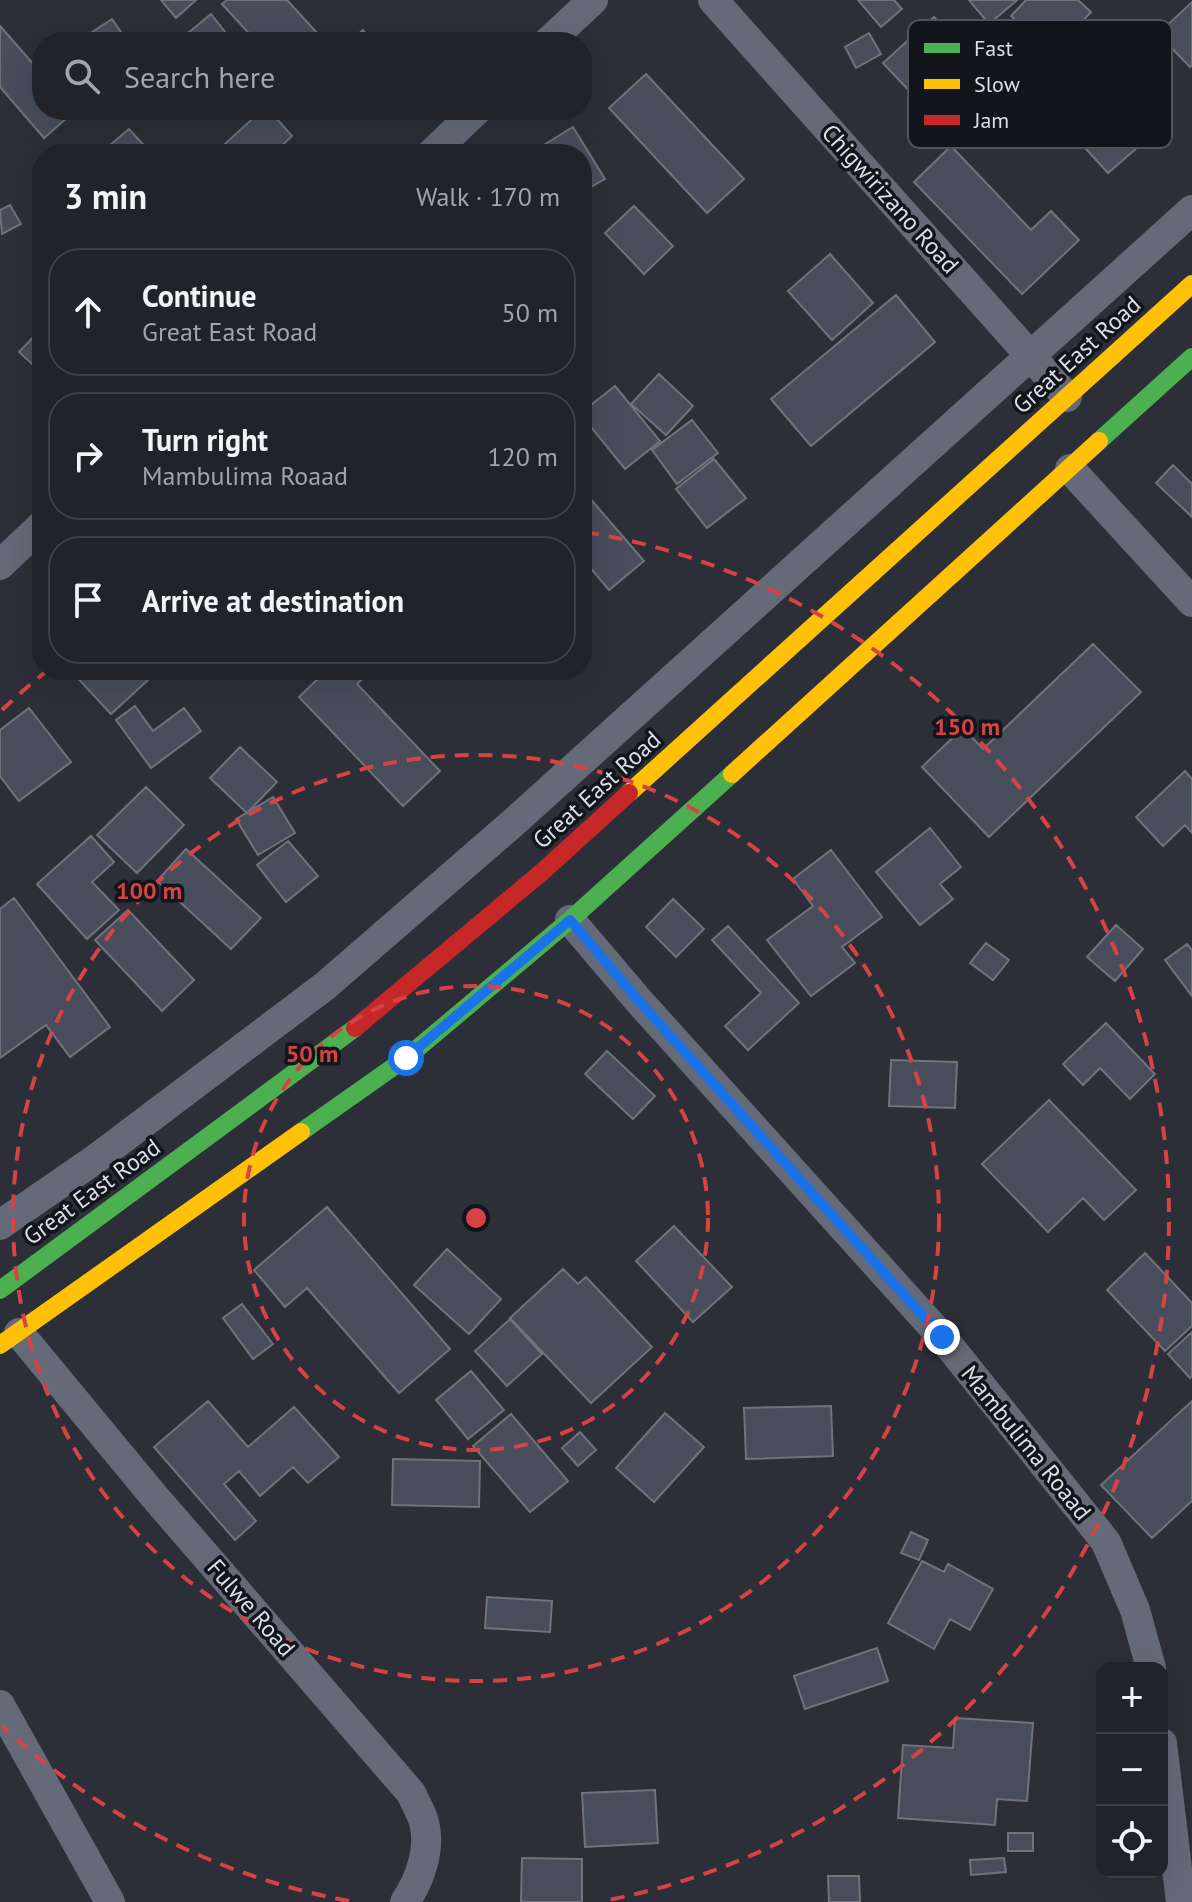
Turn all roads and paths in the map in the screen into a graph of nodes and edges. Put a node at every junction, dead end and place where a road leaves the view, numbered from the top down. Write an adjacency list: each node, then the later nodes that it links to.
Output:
1 (593, 0): 3 (street)
2 (713, 0): 8 (street, Chigwirizano Road)
3 (559, 32)
4 (467, 120): 5 (street)
5 (441, 144)
6 (1192, 210): 8 (street)
7 (1192, 284): 10 (main road, Great East Road)
8 (1031, 357): 10 (street, Chigwirizano Road); 16 (street)
9 (1192, 357): 11 (main road)
10 (1067, 397): 17 (main road, Great East Road)
11 (1070, 469): 14 (street); 15 (main road)
12 (32, 535): 13 (street)
13 (0, 565)
14 (1192, 602)
15 (570, 920): 18 (main road); 19 (street, Mambulima Roaad)
16 (0, 1225)
17 (0, 1290)
18 (9, 1339): 23 (street, Fulwe Road)
19 (1149, 1662)
20 (0, 1705): 22 (street)
21 (1168, 1793): 24 (street)
22 (110, 1902)
23 (405, 1902)
24 (1181, 1902)

